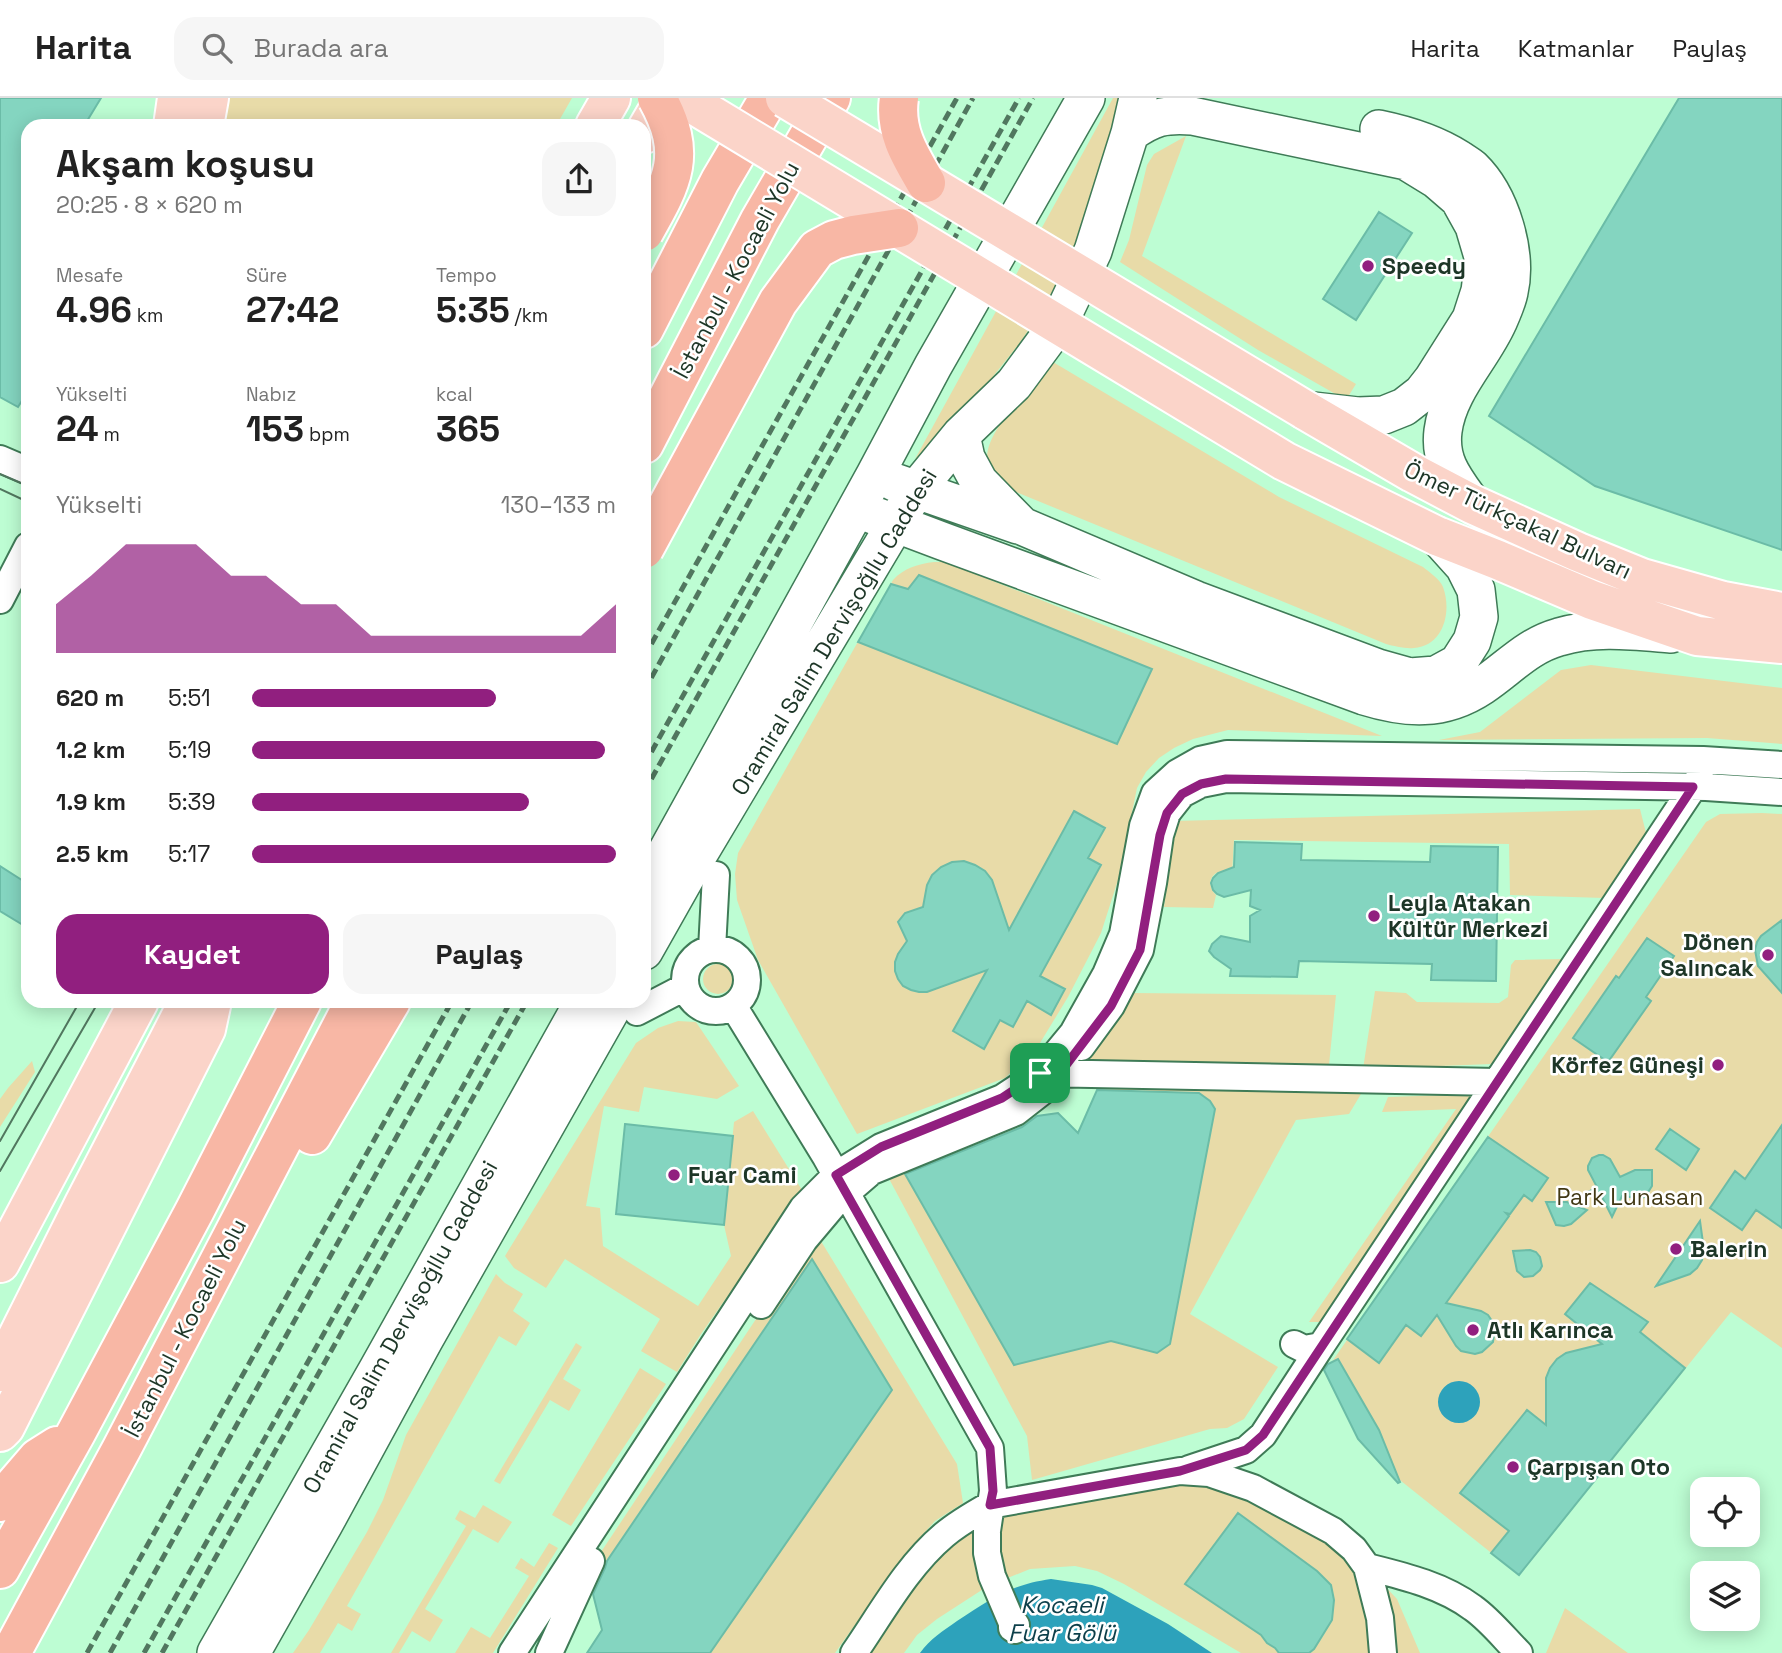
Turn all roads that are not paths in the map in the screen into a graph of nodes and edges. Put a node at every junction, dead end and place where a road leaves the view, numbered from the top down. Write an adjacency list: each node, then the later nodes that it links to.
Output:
1 (177, 98): 14 (main road)
2 (209, 98): 15 (main road)
3 (611, 98): 16 (main road)
4 (657, 98): 21 (highway, bridge)
5 (665, 98): 17 (main road)
6 (683, 98): 22 (main road, Ömer Türkçakal Bulvarı, bridge)
7 (768, 98): 23 (highway)
8 (785, 98): 20 (main road, Ömer Türkçakal Bulvarı, bridge)
9 (831, 98): 25 (highway, İstanbul - Kocaeli Yolu)
10 (899, 98): 20 (highway, bridge)
11 (1086, 98): 29 (main road, Oramiral Salim Dervişoğllu Caddesi)
12 (1138, 98): 18 (main road, Oramiral Salim Dervişoğllu Caddesi)
13 (1233, 98): 19 (main road)
14 (174, 119)
15 (205, 119)
16 (599, 119)
17 (651, 122)
18 (1130, 133): 19 (main road); 26 (main road, Oramiral Salim Dervişoğllu Caddesi)
19 (1406, 148): 24 (main road); 31 (main road)
20 (926, 183): 24 (main road, Ömer Türkçakal Bulvarı, bridge)
21 (651, 219)
22 (899, 229): 35 (highway, bridge); 36 (main road, Ömer Türkçakal Bulvarı, bridge)
23 (651, 315)
24 (1305, 410): 31 (main road, Ömer Türkçakal Bulvarı)
25 (651, 430)
26 (961, 435): 30 (main road, Oramiral Salim Dervişoğllu Caddesi); 34 (main road)
27 (0, 459): 28 (street)
28 (21, 468)
29 (875, 475): 30 (main road); 32 (main road, Oramiral Salim Dervişoğllu Caddesi)
30 (915, 491): 33 (main road, Oramiral Salim Dervişoğllu Caddesi); 34 (main road)
31 (1472, 503): 39 (main road, Ömer Türkçakal Bulvarı)
32 (857, 508): 33 (main road); 47 (main road, Oramiral Salim Dervişoğllu Caddesi)
33 (895, 524): 40 (main road); 48 (main road, Oramiral Salim Dervişoğllu Caddesi)
34 (1022, 526): 36 (main road)
35 (651, 536)
36 (1437, 536): 40 (main road, Ömer Türkçakal Bulvarı)
37 (21, 559): 38 (street)
38 (0, 600)
39 (1782, 612)
40 (1697, 636): 41 (main road, Ömer Türkçakal Bulvarı)
41 (1782, 644)
42 (1711, 761): 43 (street); 44 (street); 62 (street)
43 (1782, 765)
44 (1693, 787): 45 (street); 62 (street); 63 (street)
45 (1782, 792)
46 (716, 875): 49 (street)
47 (651, 879)
48 (651, 939)
49 (712, 949): 50 (street); 52 (street)
50 (685, 987): 51 (street); 52 (street)
51 (651, 999)
52 (734, 1007): 64 (street)
53 (135, 1008): 66 (main road)
54 (185, 1008): 69 (main road)
55 (210, 1008): 71 (main road)
56 (273, 1008): 65 (highway)
57 (298, 1008): 65 (highway)
58 (351, 1008): 73 (highway, İstanbul - Kocaeli Yolu)
59 (387, 1008): 73 (highway)
60 (579, 1008): 82 (main road, Oramiral Salim Dervişoğllu Caddesi)
61 (625, 1008): 70 (main road, Oramiral Salim Dervişoğllu Caddesi)
62 (1050, 1073): 63 (street); 64 (street)
63 (1497, 1082): 68 (street)
64 (841, 1184): 76 (street); 77 (street); 85 (street)
65 (195, 1210): 72 (highway)
66 (0, 1263)
67 (1294, 1344): 68 (street)
68 (1321, 1346): 74 (street)
69 (0, 1372)
70 (384, 1413): 83 (main road, Oramiral Salim Dervişoğllu Caddesi); 84 (main road)
71 (0, 1432)
72 (76, 1433): 75 (highway); 79 (highway)
73 (122, 1448): 81 (highway, İstanbul - Kocaeli Yolu)
74 (1180, 1471): 76 (street); 78 (street)
75 (0, 1502)
76 (990, 1505): 80 (street); 88 (street)
77 (591, 1560): 86 (street); 87 (street)
78 (1367, 1567): 89 (street); 90 (street)
79 (0, 1569)
80 (1012, 1623)
81 (11, 1653)
82 (216, 1653)
83 (251, 1653)
84 (269, 1653)
85 (512, 1653)
86 (529, 1653)
87 (549, 1653)
88 (854, 1653)
89 (1383, 1653)
90 (1519, 1653)

